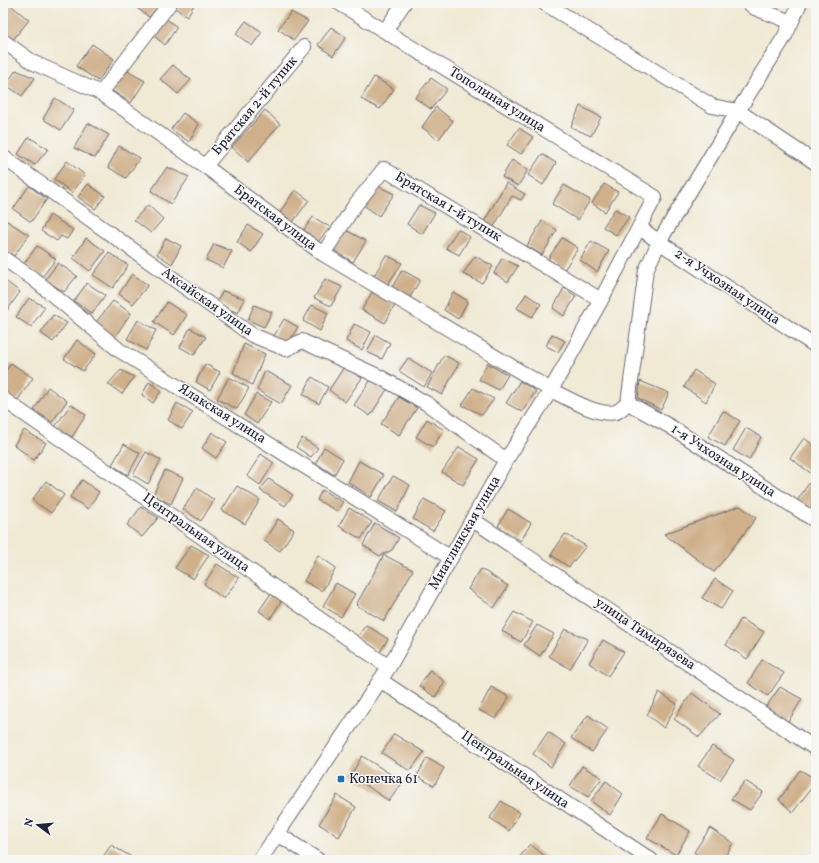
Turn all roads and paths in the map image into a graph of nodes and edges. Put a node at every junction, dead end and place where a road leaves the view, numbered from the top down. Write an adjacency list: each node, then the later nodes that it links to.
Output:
1 (170, 3): 11 (street)
2 (339, 3): 8 (street, Тополиная улица)
3 (404, 3): 8 (street)
4 (544, 3): 12 (street)
5 (749, 3): 7 (street)
6 (800, 3): 7 (street)
7 (791, 22): 12 (street)
8 (385, 31): 16 (street, Тополиная улица)
9 (3, 41): 11 (street, Братская улица)
10 (304, 47): 15 (street, Братская 2-й тупик)
11 (101, 93): 15 (street, Братская улица)
12 (738, 111): 14 (street); 18 (street)
13 (3, 157): 26 (street, Аксайская улица)
14 (816, 163)
15 (205, 166): 19 (street, Братская улица)
16 (655, 197): 17 (street, Миатлинская улица)
17 (639, 227): 18 (street, 2-я Учхозная улица); 21 (street, Миатлинская улица)
18 (659, 242): 22 (street, 2-я Учхозная улица); 25 (street)
19 (322, 254): 21 (street, Братская 1-й тупик); 23 (street, Братская улица)
20 (3, 258): 29 (street, Ялакская улица)
21 (601, 300): 23 (street, Миатлинская улица)
22 (816, 346)
23 (551, 390): 25 (street, Братская улица); 26 (street, Миатлинская улица)
24 (3, 399): 30 (street, Центральная улица)
25 (628, 403): 28 (street, 1-я Учхозная улица)
26 (506, 460): 27 (street, Миатлинская улица)
27 (473, 520): 29 (street, Миатлинская улица); 32 (street, улица Тимирязева)
28 (816, 521)
29 (451, 558): 30 (street, Миатлинская улица)
30 (389, 667): 31 (street, Миатлинская улица)
31 (380, 680): 33 (street, Миатлинская улица); 36 (street, Центральная улица)
32 (816, 749)
33 (278, 834): 34 (street, Миатлинская улица); 35 (street)
34 (260, 860)
35 (318, 860)
36 (651, 860)

